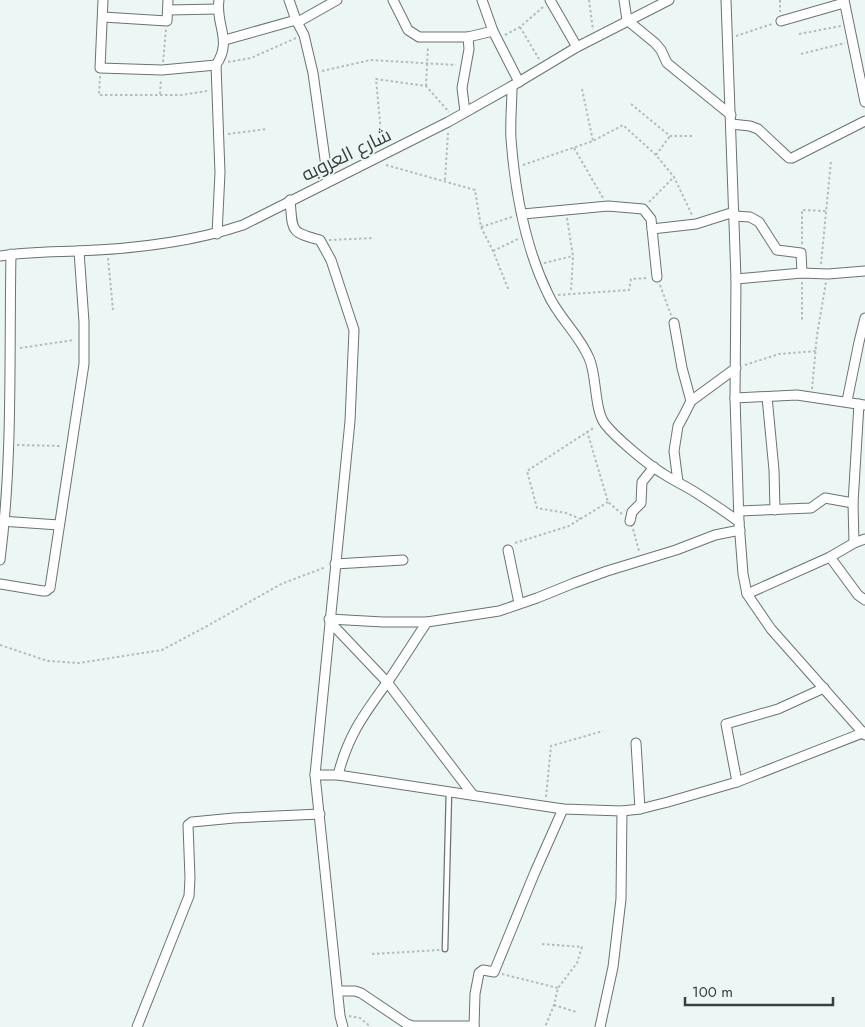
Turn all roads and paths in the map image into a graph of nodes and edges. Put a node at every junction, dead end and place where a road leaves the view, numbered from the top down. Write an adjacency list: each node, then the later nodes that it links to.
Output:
1 (103, 0): 16 (street)
2 (168, 0): 15 (street)
3 (290, 0): 19 (street)
4 (336, 0): 19 (street)
5 (393, 0): 26 (street)
6 (482, 0): 25 (street)
7 (551, 0): 22 (path); 32 (street)
8 (589, 0): 28 (path)
9 (624, 0): 17 (street)
10 (670, 0): 17 (street, شارع العروبه)
11 (726, 0): 29 (street)
12 (780, 0): 20 (path)
13 (844, 1): 20 (street); 21 (street)
14 (219, 4): 15 (street); 30 (street)
15 (168, 10): 18 (street)
16 (103, 16): 18 (street); 38 (street)
17 (627, 20): 28 (street, شارع العروبه); 50 (street)
18 (167, 21): 39 (path)
19 (297, 21): 24 (street); 30 (street)
20 (781, 21): 29 (path)
21 (848, 24): 23 (path); 31 (street)
22 (520, 27): 25 (path); 37 (path)
23 (799, 34)
24 (304, 35): 35 (path); 40 (street)
25 (495, 35): 27 (street); 41 (street)
26 (428, 36): 27 (street); 34 (path)
27 (468, 38): 36 (street)
28 (594, 38): 32 (street, شارع العروبه)
29 (727, 38): 50 (street)
30 (224, 40): 35 (street)
31 (853, 41): 33 (path); 46 (street)
32 (577, 47): 37 (street, شارع العروبه)
33 (801, 54)
34 (428, 63): 36 (path); 40 (path); 42 (path)
35 (216, 65): 39 (street); 44 (street)
36 (466, 66): 48 (street)
37 (544, 67): 41 (street, شارع العروبه)
38 (100, 68): 39 (street); 45 (path)
39 (162, 70): 45 (path)
40 (313, 73): 65 (street)
41 (515, 84): 48 (street, شارع العروبه); 62 (street)
42 (426, 86): 49 (path); 58 (path)
43 (582, 89): 56 (path)
44 (217, 90): 45 (path); 53 (street)
45 (160, 94)
46 (865, 102)
47 (631, 104): 54 (path)
48 (465, 112): 49 (street, شارع العروبه)
49 (451, 120): 58 (street, شارع العروبه); 64 (path)
50 (731, 120): 51 (street); 72 (street)
51 (865, 121)
52 (267, 129): 53 (path)
53 (219, 135): 76 (street)
54 (670, 136): 55 (path); 59 (path)
55 (694, 136)
56 (593, 141): 57 (path); 59 (path)
57 (574, 148): 62 (path); 67 (path)
58 (383, 154): 60 (street, شارع العروبه)
59 (656, 156): 63 (path)
60 (370, 160): 64 (path); 65 (street, شارع العروبه)
61 (831, 161): 70 (path)
62 (514, 168): 71 (street)
63 (674, 177): 68 (path); 73 (path)
64 (446, 180): 74 (path)
65 (328, 181): 66 (street, شارع العروبه)
66 (290, 200): 76 (street, شارع العروبه); 79 (street)
67 (608, 206): 68 (street); 69 (street)
68 (643, 209): 75 (street)
69 (566, 210): 71 (street); 86 (path)
70 (826, 210): 83 (path); 90 (path)
71 (522, 214): 74 (path); 77 (street)
72 (734, 214): 73 (street); 83 (street); 92 (street)
73 (696, 224): 75 (street)
74 (481, 227): 82 (path)
75 (652, 229): 91 (street)
76 (217, 234): 80 (street, شارع العروبه)
77 (527, 234): 82 (path); 87 (street)
78 (374, 238): 79 (path)
79 (320, 240): 130 (street)
80 (108, 249): 81 (street, شارع العروبه); 96 (path)
81 (79, 251): 85 (street, شارع العروبه); 100 (street)
82 (493, 251): 93 (path)
83 (802, 253): 89 (street)
84 (0, 254): 85 (street, شارع العروبه)
85 (11, 254): 101 (street)
86 (573, 256): 87 (path); 94 (path)
87 (535, 265): 95 (street)
88 (865, 271): 90 (street)
89 (802, 273): 90 (street); 92 (street); 98 (path)
90 (824, 274): 102 (path)
91 (657, 277): 94 (path); 99 (path)
92 (736, 279): 103 (street)
93 (509, 291)
94 (571, 293): 95 (path)
95 (549, 296): 110 (street)
96 (113, 310)
97 (865, 318): 108 (street)
98 (802, 320)
99 (674, 323): 107 (street)
100 (84, 339): 101 (path); 113 (street)
101 (9, 350): 112 (street)
102 (816, 351): 103 (path); 104 (path)
103 (736, 368): 106 (street); 107 (street)
104 (812, 396): 105 (street); 108 (street)
105 (767, 397): 106 (street); 117 (street)
106 (735, 398): 118 (street)
107 (692, 401): 115 (street)
108 (847, 401): 109 (street)
109 (862, 404): 116 (street)
110 (603, 422): 111 (path); 114 (street)
111 (587, 431): 119 (path); 119 (path)
112 (10, 445): 113 (path); 120 (street)
113 (72, 446): 122 (street)
114 (654, 467): 115 (street); 121 (street)
115 (678, 482): 123 (street)
116 (852, 503): 117 (street); 125 (street)
117 (775, 510): 118 (street)
118 (739, 512): 123 (street)
119 (581, 518): 126 (path)
120 (2, 521): 122 (street); 128 (street)
121 (630, 521)
122 (59, 525): 131 (street)
123 (739, 526): 132 (street); 134 (street)
124 (865, 539): 125 (street)
125 (854, 543): 127 (street)
126 (508, 550): 134 (street)
127 (830, 557): 132 (street); 133 (street)
128 (0, 560)
129 (403, 560): 130 (street)
130 (335, 564): 135 (street); 137 (path)
131 (0, 584)
132 (746, 594): 139 (street)
133 (865, 600)
134 (518, 604): 136 (street)
135 (330, 621): 136 (street); 138 (street); 143 (street)
136 (427, 622): 138 (street)
137 (0, 645)
138 (387, 682): 144 (street); 147 (street)
139 (824, 688): 141 (street); 145 (street)
140 (603, 731): 148 (path)
141 (864, 733): 145 (street)
142 (636, 743): 149 (street)
143 (315, 775): 144 (street); 152 (street)
144 (338, 775): 146 (street)
145 (737, 782): 149 (street)
146 (449, 791): 147 (street); 154 (lane)
147 (473, 795): 148 (street)
148 (545, 806): 150 (street)
149 (640, 809): 151 (street)
150 (563, 810): 151 (street); 156 (street)
151 (622, 810): 167 (street)
152 (320, 814): 158 (street); 163 (street)
153 (542, 944): 157 (path)
154 (445, 950): 155 (path)
155 (372, 954)
156 (494, 972): 157 (path); 162 (street)
157 (558, 988): 159 (path)
158 (338, 991): 161 (street); 162 (street)
159 (554, 1005): 160 (path); 166 (path)
160 (576, 1012)
161 (340, 1016): 164 (street); 165 (path)
162 (474, 1026)
163 (137, 1027)
164 (343, 1027)
165 (371, 1027)
166 (545, 1027)
167 (600, 1027)

